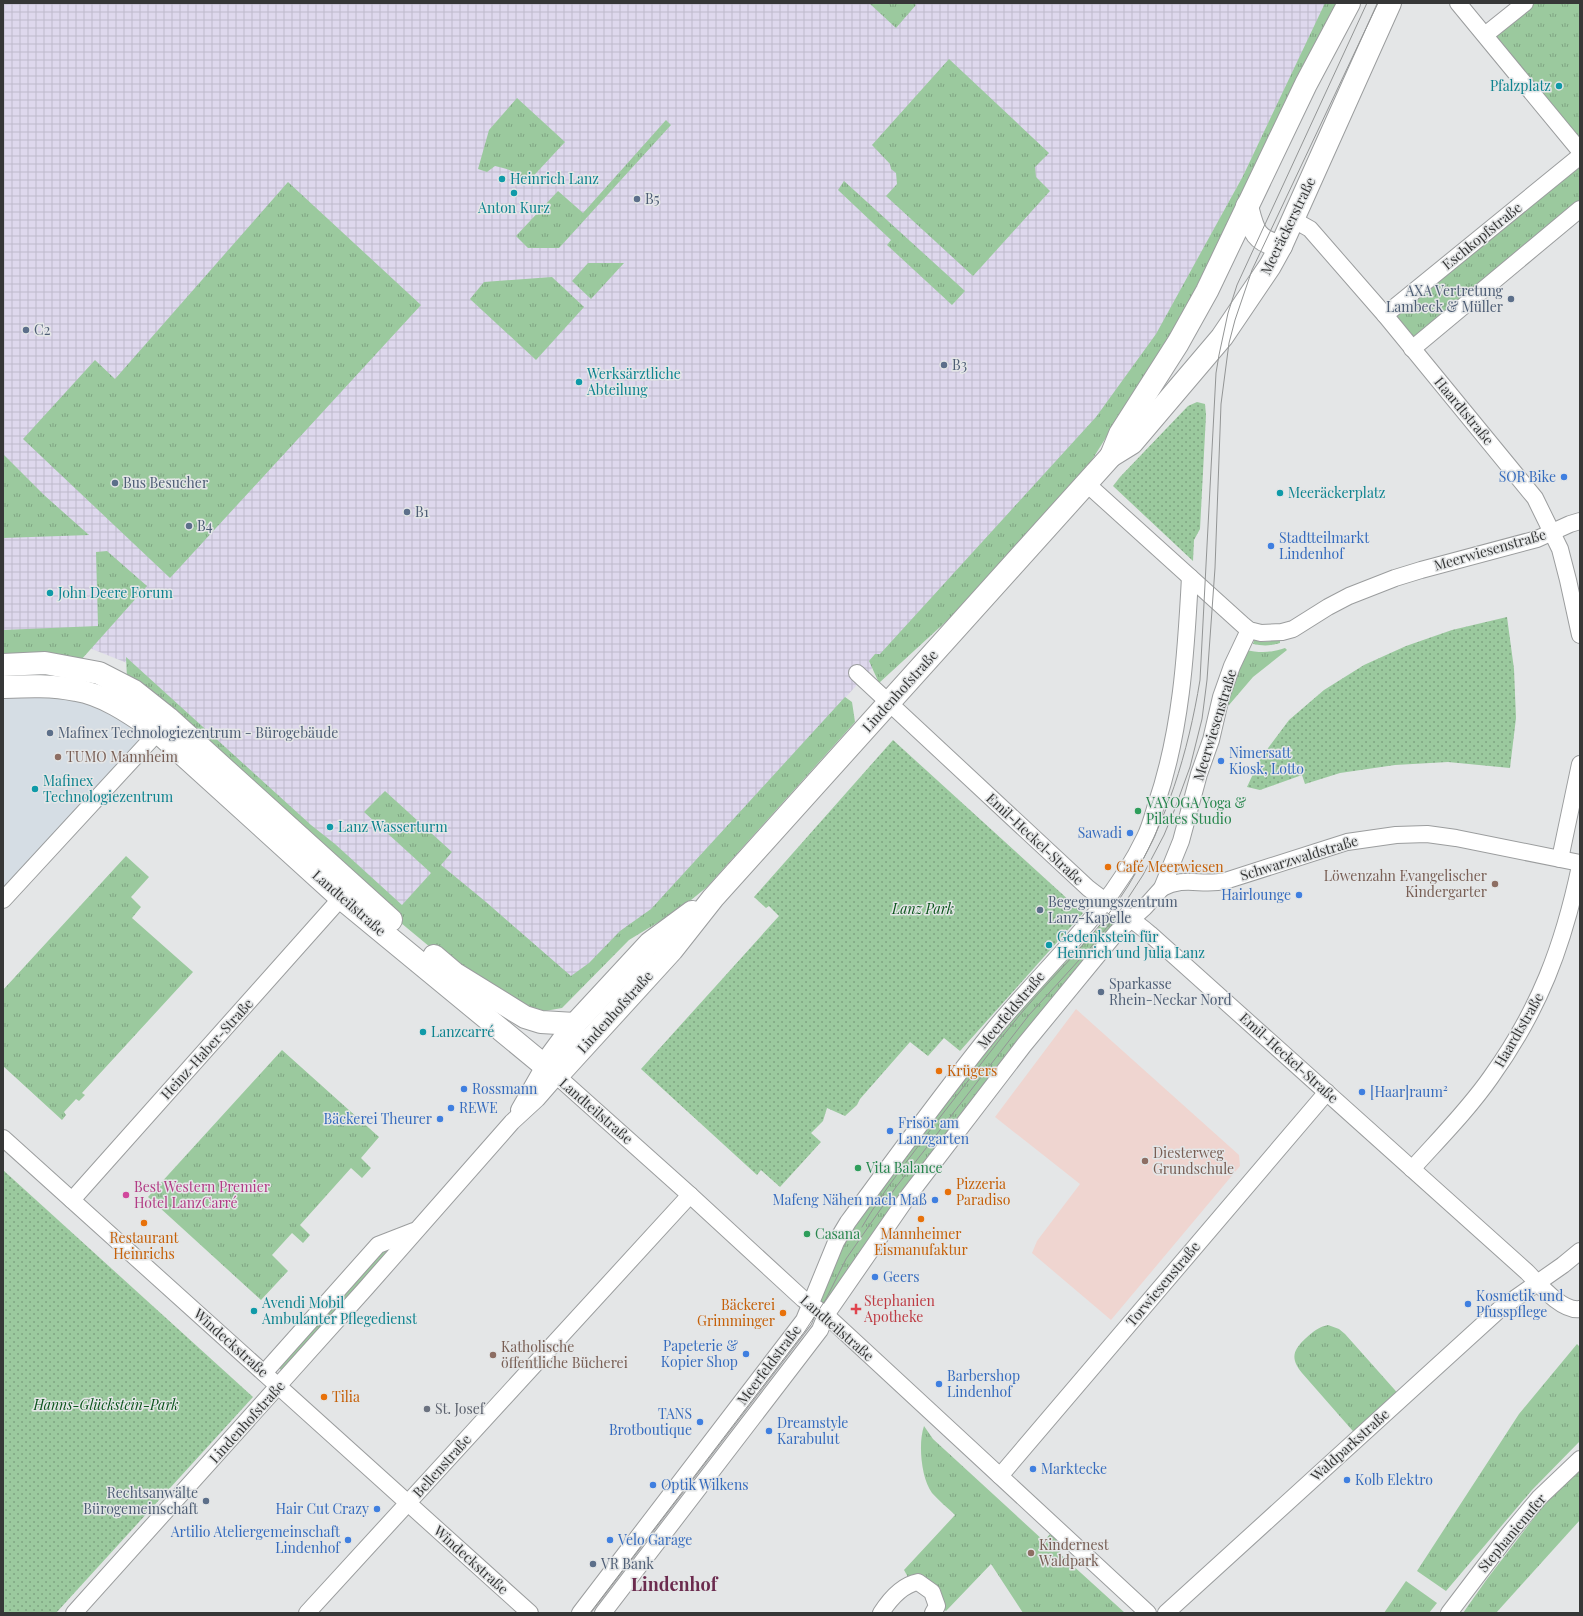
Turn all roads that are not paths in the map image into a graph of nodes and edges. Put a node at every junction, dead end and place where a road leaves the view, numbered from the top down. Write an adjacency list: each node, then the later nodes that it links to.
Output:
1 (1349, 3): 8 (street, Meeräckerstraße)
2 (1390, 3): 10 (street, Meeräckerstraße)
3 (1458, 3): 5 (street)
4 (1525, 3): 5 (street)
5 (1485, 35): 6 (street)
6 (1580, 151)
7 (1580, 156): 12 (street, Eschkopfstraße)
8 (1247, 206): 11 (street); 14 (street, Meeräckerstraße)
9 (1580, 209): 13 (street)
10 (1294, 220): 11 (street, Meeräckerstraße); 12 (street, Haardtstraße)
11 (1281, 246): 14 (street, Meeräckerstraße)
12 (1385, 315): 13 (street, Haardtstraße)
13 (1412, 349): 17 (street, Haardtstraße)
14 (1111, 456): 15 (street, Meeräckerstraße)
15 (1087, 484): 18 (street); 24 (street, Lindenhofstraße)
16 (1580, 521): 17 (street, Meerwiesenstraße)
17 (1552, 532): 19 (street, Meerwiesenstraße); 20 (street, Haardtstraße)
18 (1190, 578): 19 (street); 34 (street)
19 (1249, 630): 30 (street, Meerwiesenstraße)
20 (1580, 635)
21 (3, 665): 36 (street, Landteilstraße)
22 (857, 673): 24 (street, Emil-Heckel-Straße)
23 (3, 687): 25 (street, Landteilstraße)
24 (889, 702): 32 (street, Lindenhofstraße); 34 (street, Emil-Heckel-Straße)
25 (158, 732): 31 (street, Landteilstraße); 33 (street)
26 (1580, 764): 27 (street)
27 (1560, 859): 28 (street, Schwarzwaldstraße); 30 (street, Schwarzwaldstraße)
28 (1580, 863)
29 (1580, 866): 40 (street, Haardtstraße)
30 (1162, 888): 35 (street, Meerwiesenstraße)
31 (341, 898): 37 (street, Landteilstraße); 42 (street, Heinz-Haber-Straße)
32 (712, 898): 36 (street, Lindenhofstraße); 37 (street, Lindenhofstraße)
33 (3, 900)
34 (1105, 902): 35 (street, Emil-Heckel-Straße); 46 (street, Meerfeldstraße)
35 (1132, 918): 38 (street, Emil-Heckel-Straße); 48 (street, Meerfeldstraße)
36 (575, 1024): 37 (street, Lindenhofstraße)
37 (550, 1071): 41 (street, Landteilstraße); 43 (street, Lindenhofstraße)
38 (1327, 1092): 40 (street, Emil-Heckel-Straße); 52 (street, Torwiesenstraße)
39 (3, 1138): 42 (street, Windeckstraße)
40 (1412, 1169): 45 (street, Emil-Heckel-Straße)
41 (690, 1195): 46 (street, Landteilstraße); 53 (street, Bellenstraße)
42 (72, 1200): 49 (street, Windeckstraße)
43 (417, 1230): 49 (street, Lindenhofstraße); 50 (street, Lindenhofstraße)
44 (1580, 1250): 45 (street, Waldparkstraße)
45 (1538, 1282): 47 (street, Emil-Heckel-Straße); 62 (street, Waldparkstraße)
46 (810, 1304): 48 (street, Landteilstraße); 57 (street, Meerfeldstraße)
47 (1580, 1309)
48 (826, 1315): 52 (street, Landteilstraße); 58 (street, Meerfeldstraße)
49 (264, 1373): 50 (street, Windeckstraße)
50 (279, 1386): 53 (street, Windeckstraße); 54 (street, Lindenhofstraße)
51 (1580, 1459): 63 (street, Stephanienufer)
52 (1000, 1476): 61 (street, Landteilstraße)
53 (408, 1503): 55 (street, Bellenstraße); 56 (street, Windeckstraße)
54 (74, 1613)
55 (307, 1613)
56 (530, 1613)
57 (580, 1613)
58 (603, 1613)
59 (881, 1613): 60 (street)
60 (933, 1613)
61 (1148, 1613)
62 (1166, 1613)
63 (1449, 1613)

